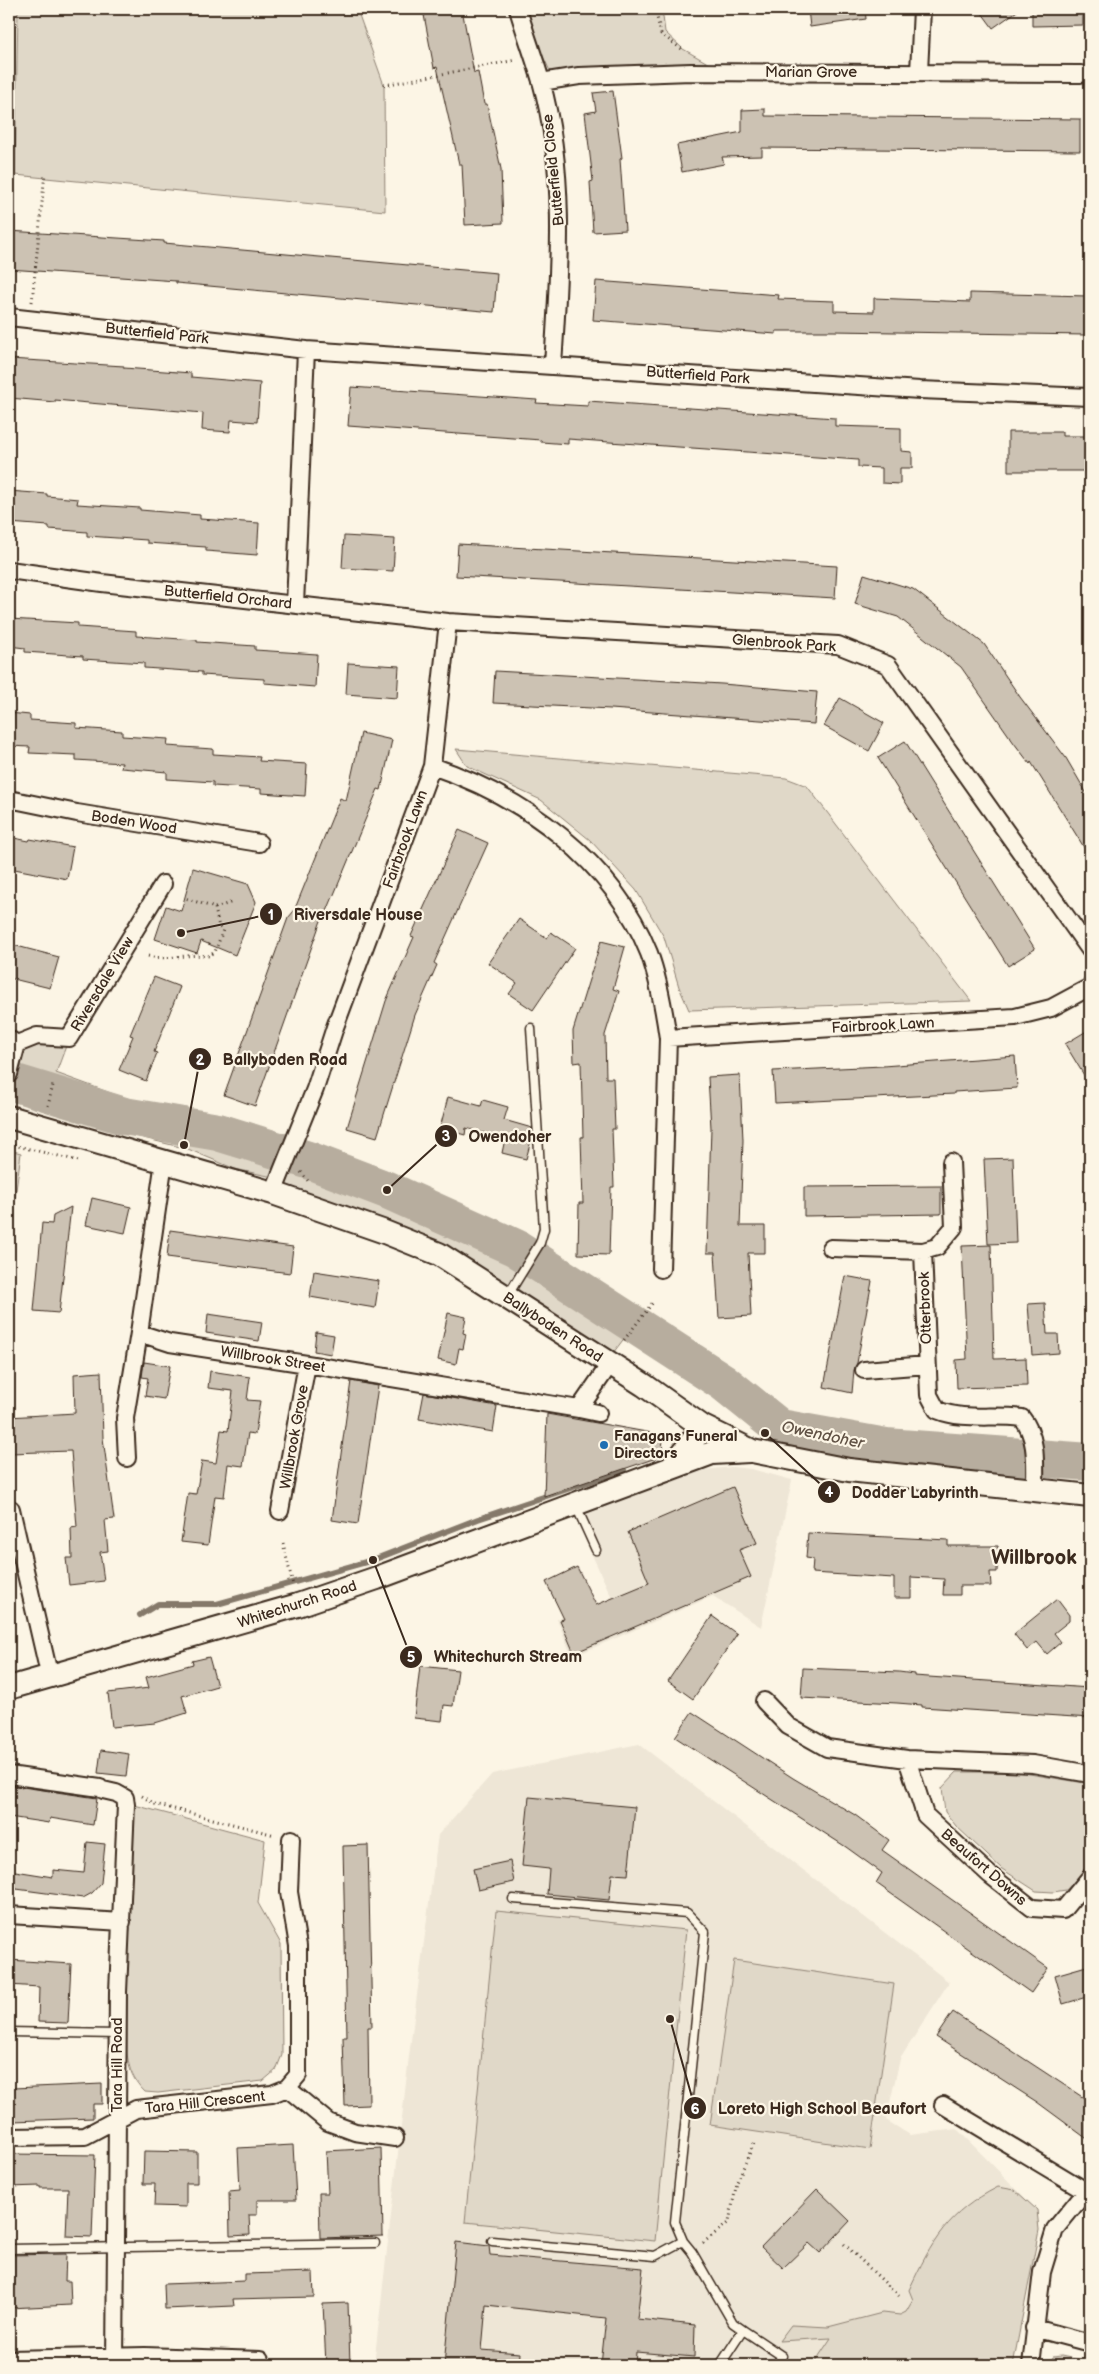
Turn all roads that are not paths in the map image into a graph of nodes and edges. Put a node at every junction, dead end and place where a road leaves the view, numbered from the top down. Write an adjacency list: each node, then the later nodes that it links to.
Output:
1 (518, 9): 5 (street, Butterfield Close)
2 (922, 9): 3 (street)
3 (919, 72): 4 (street, Marian Grove); 5 (street, Marian Grove)
4 (1081, 74)
5 (541, 82): 8 (street, Butterfield Close)
6 (9, 317): 7 (street, Butterfield Park)
7 (306, 350): 8 (street, Butterfield Park); 11 (street)
8 (552, 366): 9 (street, Butterfield Park)
9 (1090, 397)
10 (9, 570): 11 (street, Butterfield Orchard)
11 (295, 605): 12 (street, Butterfield Orchard)
12 (448, 622): 13 (street, Fairbrook Lawn); 17 (street, Glenbrook Park)
13 (432, 766): 20 (street); 26 (street, Fairbrook Lawn)
14 (9, 799): 15 (street, Boden Wood)
15 (260, 843)
16 (163, 884): 21 (street, Riversdale View)
17 (1090, 950)
18 (1090, 987): 20 (street, Fairbrook Lawn)
19 (531, 1028): 30 (lane)
20 (668, 1038): 29 (street)
21 (13, 1042): 22 (street)
22 (10, 1070)
23 (9, 1117): 24 (main road, Ballyboden Road)
24 (164, 1161): 26 (main road, Ballyboden Road); 31 (street)
25 (950, 1162): 28 (street, Otterbrook)
26 (273, 1193): 30 (main road, Ballyboden Road)
27 (831, 1248): 28 (street, Otterbrook)
28 (923, 1251): 34 (street, Otterbrook)
29 (661, 1269)
30 (507, 1296): 33 (main road, Ballyboden Road)
31 (140, 1333): 32 (street, Willbrook Street); 40 (street)
32 (307, 1364): 36 (street, Willbrook Street); 46 (street, Willbrook Grove)
33 (610, 1364): 36 (street); 38 (main road, Ballyboden Road)
34 (926, 1365): 35 (street, Otterbrook); 42 (street, Otterbrook)
35 (864, 1370)
36 (579, 1409): 37 (street, Willbrook Street)
37 (598, 1412)
38 (711, 1431): 39 (main road, Ballyboden Road); 41 (main road)
39 (752, 1451): 41 (main road, Whitechurch Road); 42 (main road)
40 (127, 1458)
41 (672, 1467): 44 (main road, Whitechurch Road)
42 (1035, 1479): 43 (main road)
43 (1090, 1496)
44 (575, 1504): 47 (lane); 48 (main road, Whitechurch Road)
45 (9, 1509): 48 (street)
46 (280, 1511)
47 (596, 1550)
48 (50, 1678): 49 (main road, Whitechurch Road)
49 (9, 1688)
50 (764, 1701): 51 (street)
51 (907, 1759): 52 (street); 55 (street, Beaufort Downs)
52 (1090, 1774)
53 (9, 1775): 58 (street, Tara Hill Road)
54 (291, 1839): 61 (street, Tara Hill Crescent)
55 (1090, 1877)
56 (513, 1899): 68 (lane)
57 (9, 1915): 58 (street)
58 (122, 1922): 60 (street, Tara Hill Road)
59 (9, 2032): 60 (lane)
60 (117, 2034): 63 (street, Tara Hill Road)
61 (287, 2088): 63 (street, Tara Hill Crescent); 65 (street, Tara Hill Crescent)
62 (943, 2105): 66 (street)
63 (117, 2120): 64 (street, Tara Hill Crescent); 70 (street, Tara Hill Road)
64 (9, 2137)
65 (395, 2138)
66 (1088, 2188): 72 (street)
67 (492, 2241): 68 (lane)
68 (683, 2241): 73 (lane)
69 (375, 2243): 70 (lane)
70 (116, 2247): 71 (lane); 77 (street, Tara Hill Road)
71 (9, 2249)
72 (1034, 2328): 74 (street); 80 (street)
73 (743, 2330): 78 (lane); 79 (lane)
74 (1090, 2344)
75 (9, 2359): 77 (street)
76 (260, 2360): 77 (street)
77 (115, 2361)
78 (720, 2365)
79 (776, 2365)
80 (1031, 2365)

